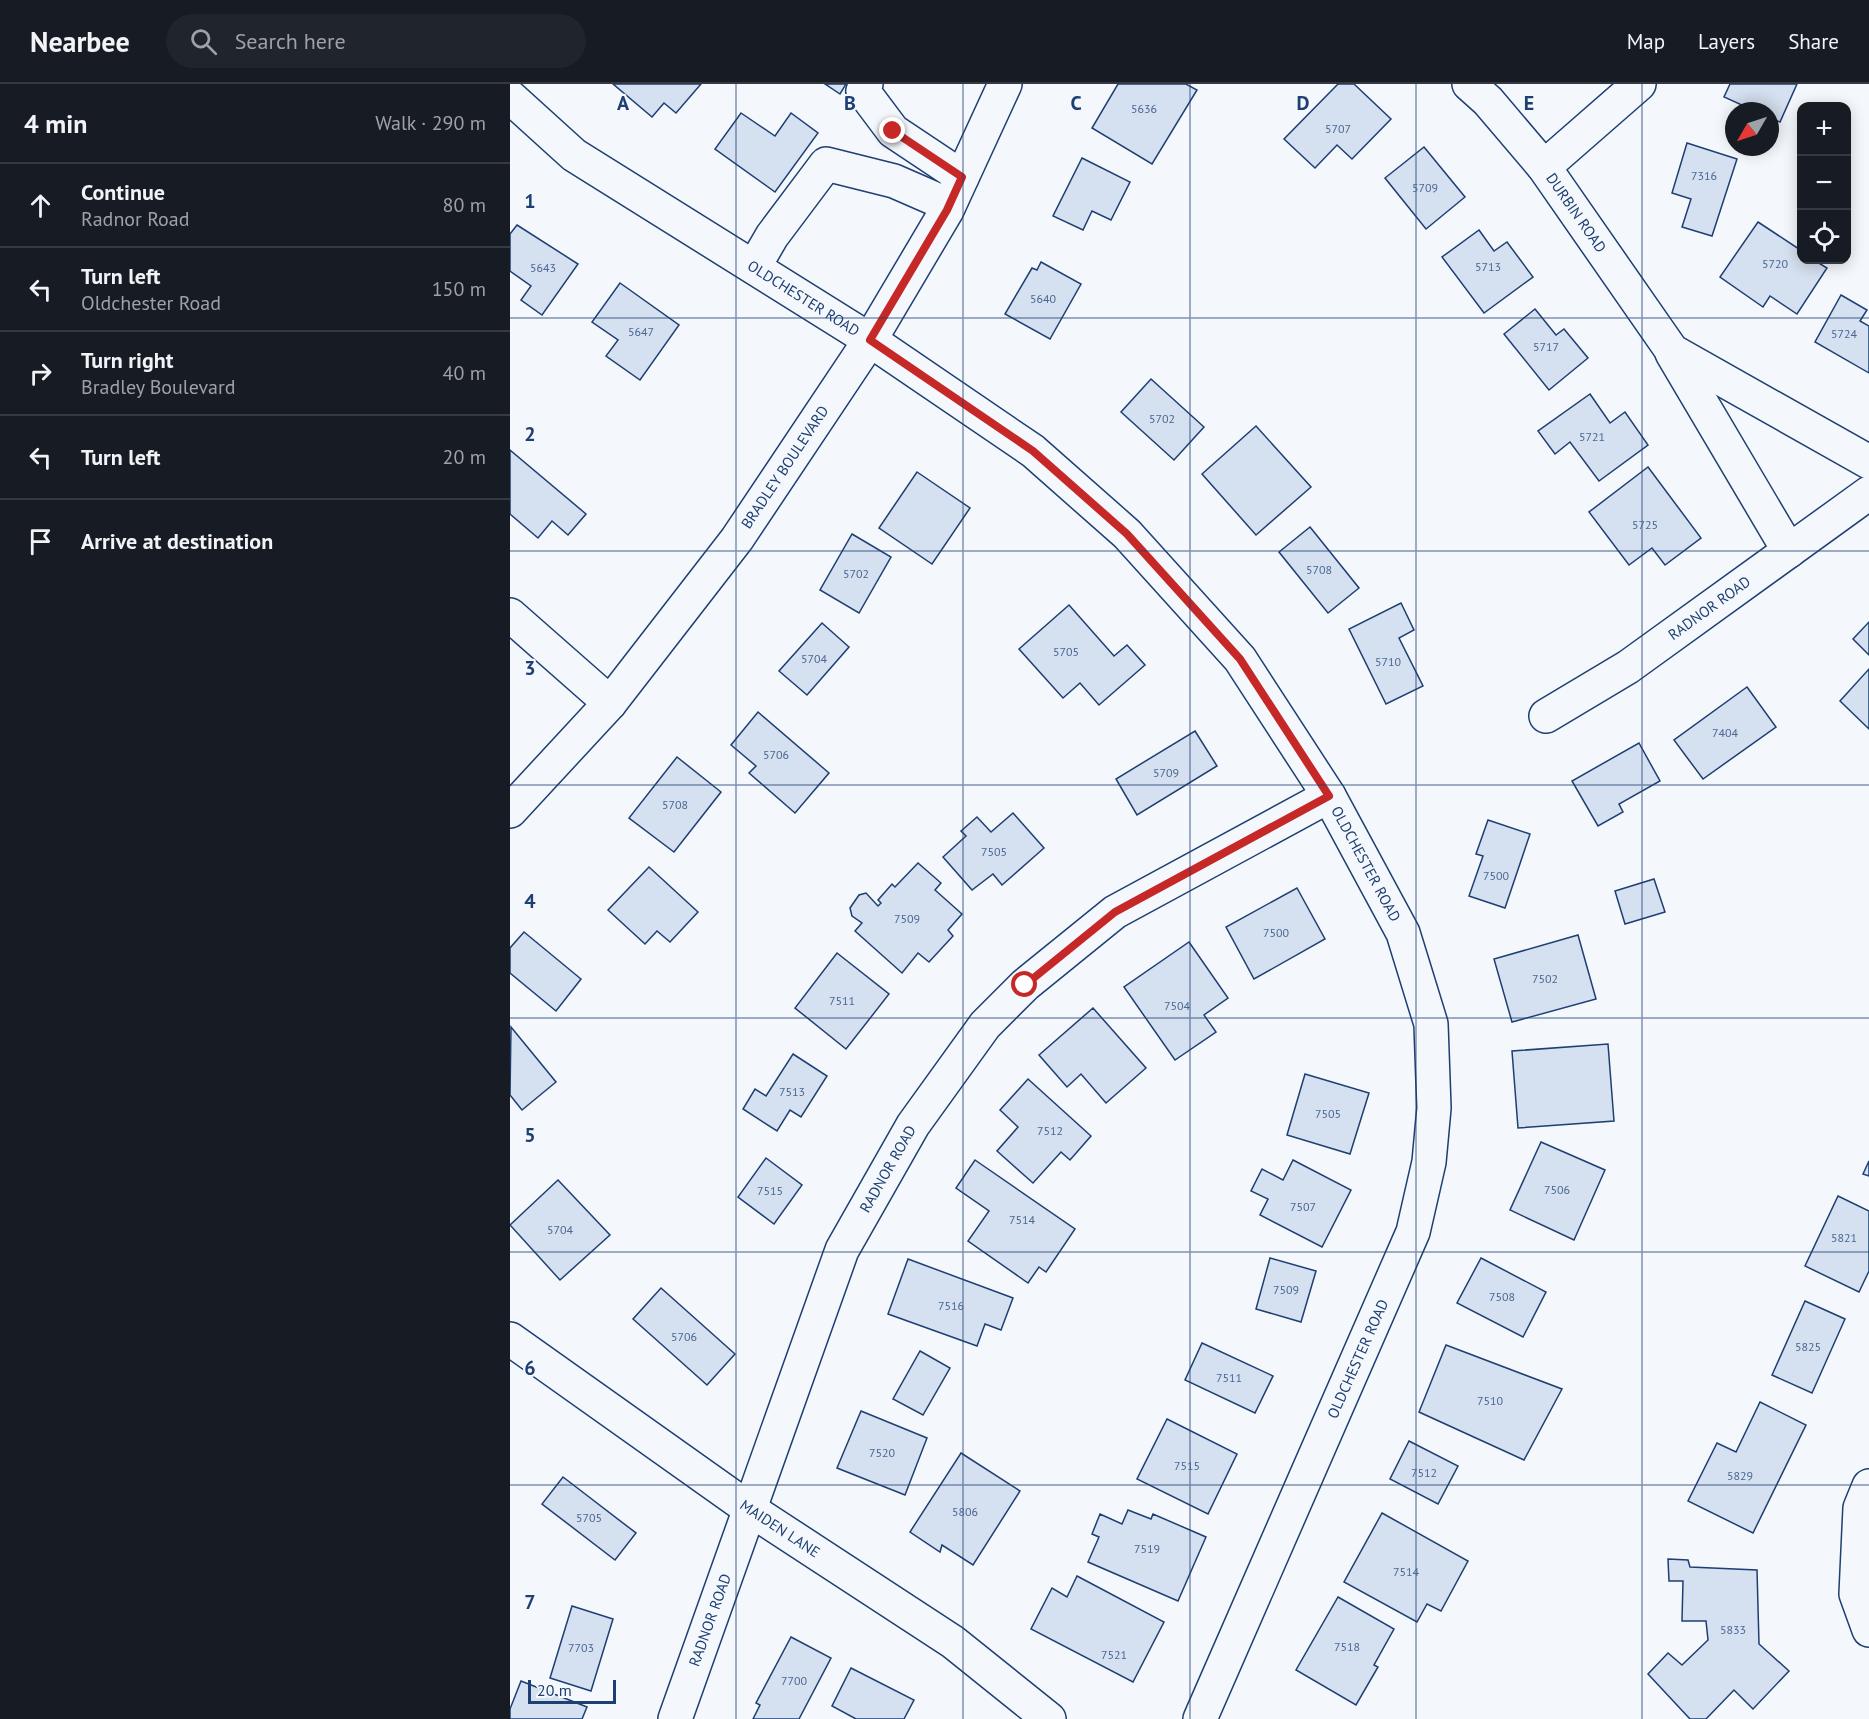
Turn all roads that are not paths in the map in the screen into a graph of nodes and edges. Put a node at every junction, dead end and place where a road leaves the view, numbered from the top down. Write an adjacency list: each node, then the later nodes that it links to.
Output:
1 (866, 84): 7 (street)
2 (1005, 84): 7 (street, BRADLEY BOULEVARD)
3 (1469, 84): 6 (street, DURBIN ROAD)
4 (1639, 84): 6 (street)
5 (510, 97): 8 (street, OLDCHESTER ROAD)
6 (1544, 167): 10 (street, DURBIN ROAD)
7 (956, 191): 8 (street); 9 (street, BRADLEY BOULEVARD)
8 (754, 267): 9 (street, OLDCHESTER ROAD)
9 (870, 340): 15 (street, BRADLEY BOULEVARD); 17 (street, OLDCHESTER ROAD)
10 (1671, 351): 11 (street, DURBIN ROAD); 13 (street, DURBIN ROAD)
11 (1869, 462)
12 (1869, 493): 13 (street, RADNOR ROAD)
13 (1789, 551): 16 (street, RADNOR ROAD)
14 (510, 615): 15 (street)
15 (610, 703): 18 (street, BRADLEY BOULEVARD)
16 (1546, 716)
17 (1329, 796): 21 (street, RADNOR ROAD); 25 (street, OLDCHESTER ROAD)
18 (510, 812)
19 (510, 1339): 21 (street, MAIDEN LANE)
20 (1869, 1486): 22 (street)
21 (751, 1510): 23 (street, RADNOR ROAD); 24 (street, MAIDEN LANE)
22 (1869, 1630)
23 (675, 1719)
24 (1049, 1719)
25 (1200, 1719)

